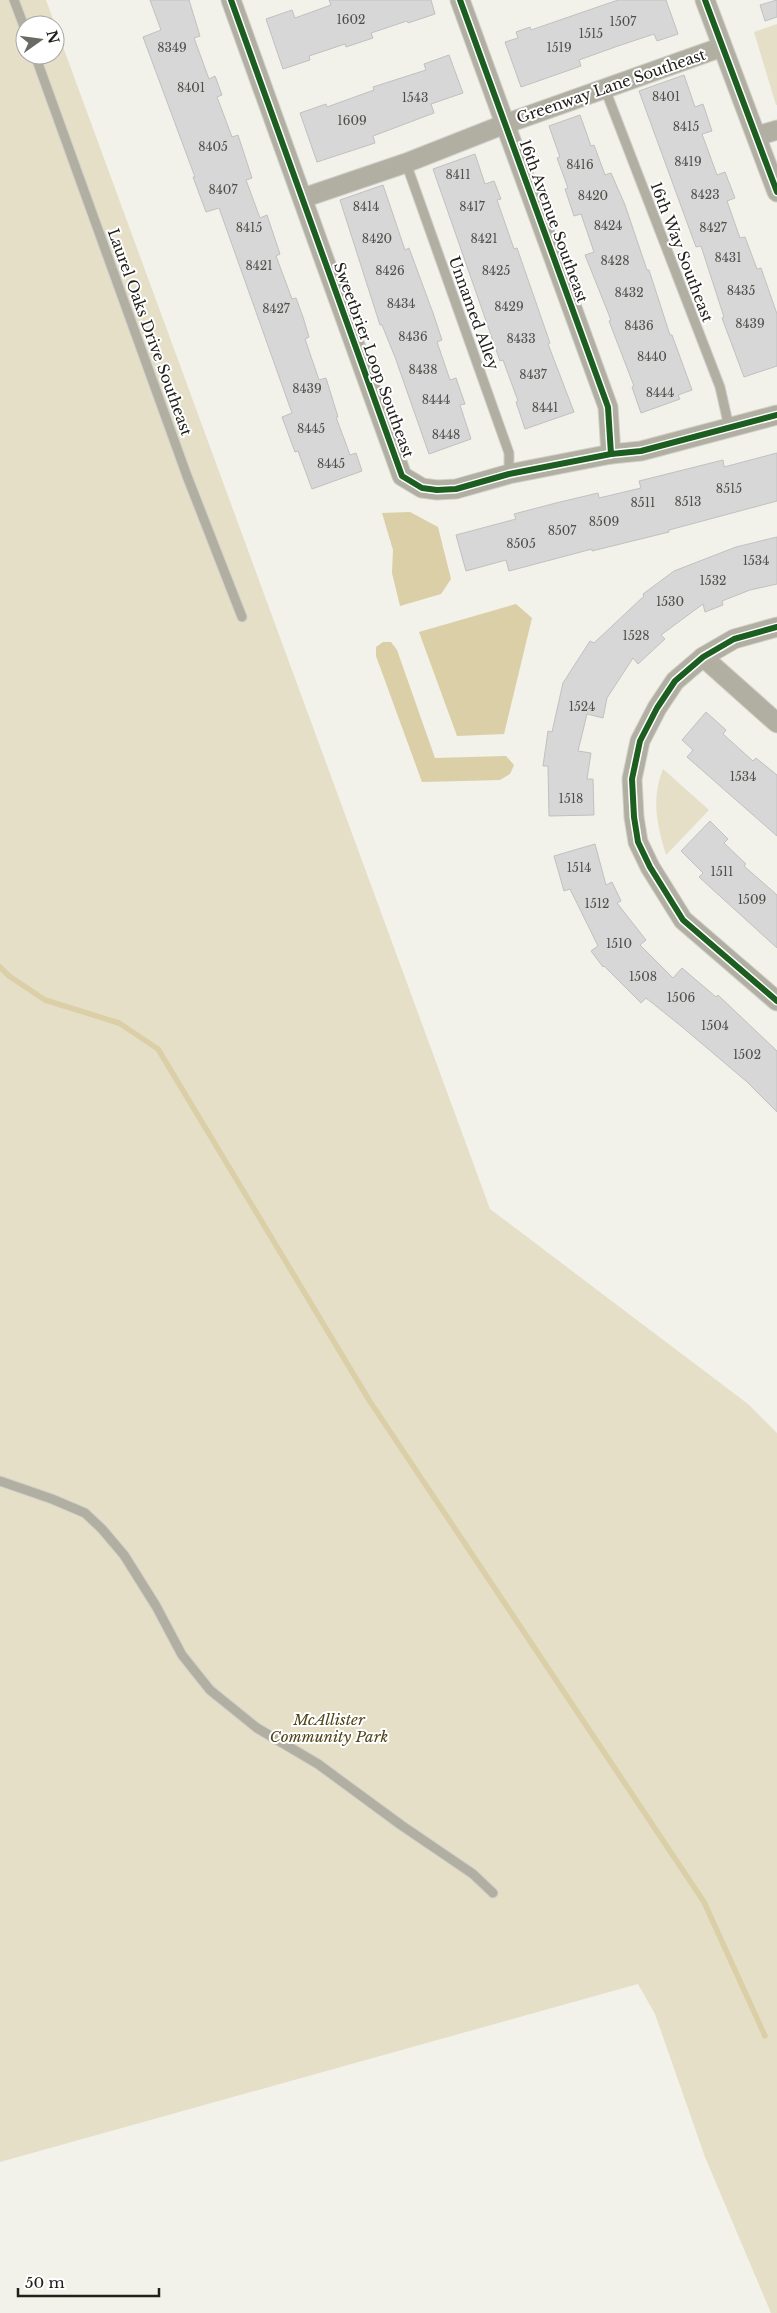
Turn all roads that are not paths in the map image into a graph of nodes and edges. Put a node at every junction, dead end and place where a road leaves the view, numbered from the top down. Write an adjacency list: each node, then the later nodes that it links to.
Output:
1 (14, 0): 5 (lane)
2 (460, 0): 9 (street, 16th Avenue Southeast)
3 (705, 0): 6 (street)
4 (235, 1): 14 (street, Sweetbrier Loop Southeast)
5 (20, 15)
6 (722, 47): 8 (street, Greenway Lane Southeast); 11 (street)
7 (39, 65): 19 (lane, Laurel Oaks Drive Southeast)
8 (605, 90): 9 (street, Greenway Lane Southeast); 16 (lane, 16th Way Southeast)
9 (505, 124): 12 (street, Greenway Lane Southeast); 17 (street, 16th Avenue Southeast)
10 (777, 130): 11 (street)
11 (757, 136): 13 (street)
12 (406, 163): 14 (street, Greenway Lane Southeast); 18 (lane, Unnamed Alley)
13 (777, 192)
14 (303, 198): 18 (street, Sweetbrier Loop Southeast)
15 (777, 415): 16 (street, Sweetbrier Loop Southeast)
16 (729, 427): 17 (street, Sweetbrier Loop Southeast)
17 (611, 454): 18 (street, Sweetbrier Loop Southeast)
18 (509, 474)
19 (242, 617)
20 (777, 627): 21 (street)
21 (703, 657): 22 (street); 23 (street)
22 (777, 722)
23 (777, 1001)
24 (0, 1481): 25 (lane)
25 (493, 1893)

